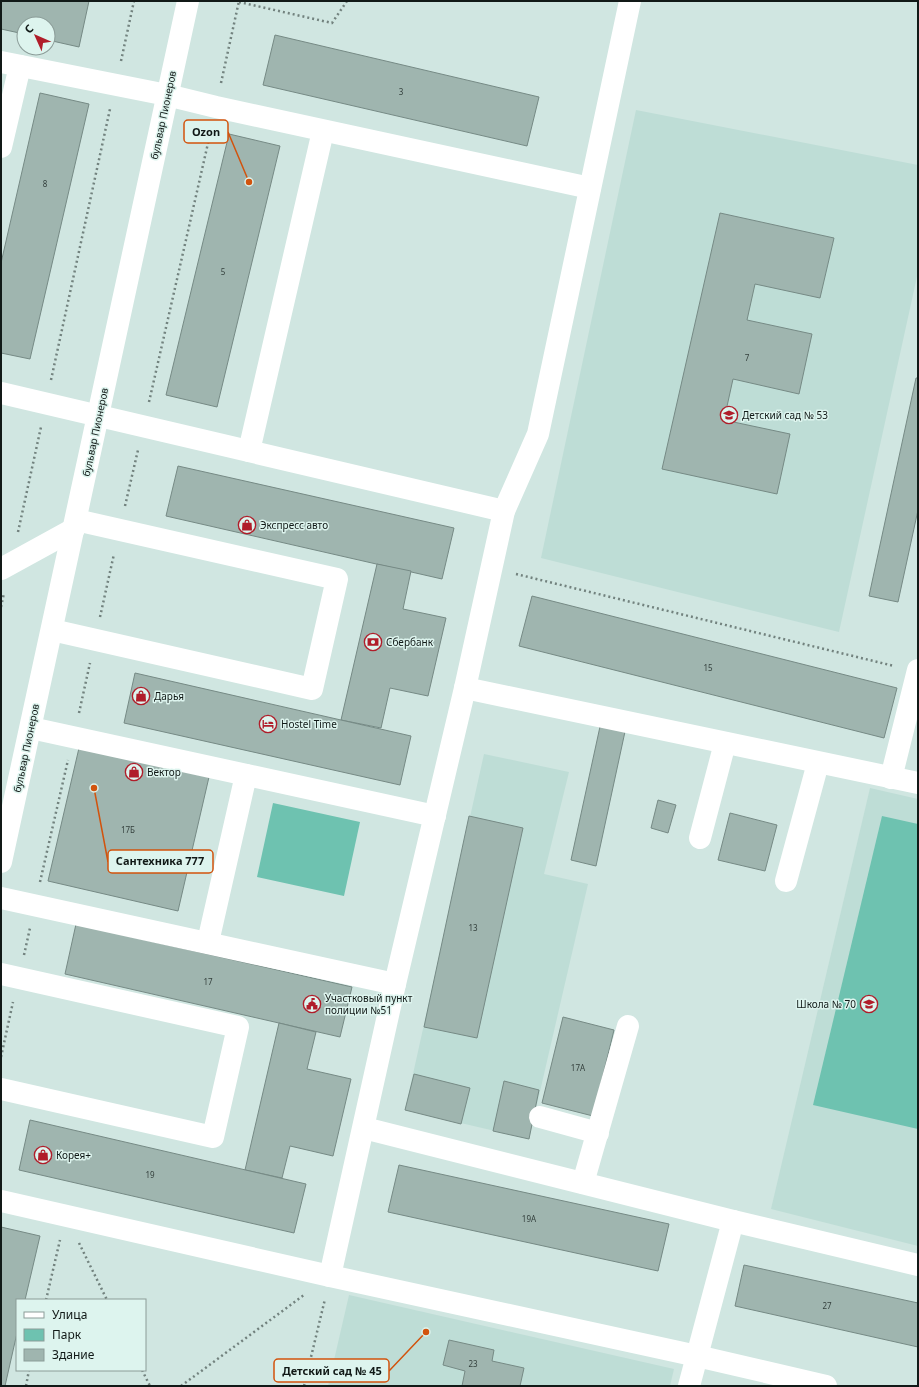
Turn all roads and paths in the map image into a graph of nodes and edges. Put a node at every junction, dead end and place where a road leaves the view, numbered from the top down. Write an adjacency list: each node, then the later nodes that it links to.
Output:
1 (134, 1): 7 (path)
2 (188, 1): 8 (street, бульвар Пионеров)
3 (347, 1): 5 (path)
4 (630, 1): 11 (street)
5 (239, 2)
6 (11, 64): 7 (street); 10 (street)
7 (116, 86): 8 (street); 13 (path)
8 (167, 95): 9 (street); 14 (street, бульвар Пионеров)
9 (323, 131): 11 (street); 15 (street)
10 (1, 147)
11 (590, 188): 16 (street)
12 (1, 393): 13 (street)
13 (46, 404): 14 (street); 18 (path)
14 (98, 416): 15 (street); 17 (street, бульвар Пионеров)
15 (249, 451): 16 (street)
16 (504, 511): 19 (street)
17 (75, 524): 18 (street); 21 (street, бульвар Пионеров); 21 (street)
18 (6, 567): 20 (path)
19 (492, 568): 22 (path); 23 (street)
20 (1, 607)
21 (52, 630): 24 (street, бульвар Пионеров)
22 (918, 671): 28 (street)
23 (465, 688): 25 (street); 30 (street)
24 (31, 728): 27 (street); 32 (street, бульвар Пионеров)
25 (725, 743): 26 (street); 31 (street)
26 (818, 763): 28 (street); 33 (street)
27 (246, 775): 30 (street); 35 (street)
28 (891, 778): 29 (street)
29 (918, 783)
30 (435, 816): 37 (street)
31 (700, 838)
32 (1, 862)
33 (786, 880)
34 (1, 898): 35 (street)
35 (208, 942): 37 (street)
36 (1, 974): 39 (street)
37 (395, 984): 41 (street)
38 (628, 1026): 42 (street)
39 (1, 1089)
40 (540, 1117): 42 (street)
41 (364, 1128): 43 (street); 48 (street)
42 (598, 1133): 43 (street)
43 (583, 1183): 46 (street)
44 (1, 1201): 45 (street)
45 (66, 1216): 48 (street); 49 (path); 50 (path)
46 (733, 1221): 47 (street); 51 (street)
47 (918, 1265)
48 (330, 1276): 51 (street); 56 (path); 57 (path)
49 (46, 1299)
50 (107, 1299)
51 (697, 1356): 58 (street); 59 (street)
52 (29, 1371): 54 (path)
53 (142, 1371): 55 (path)
54 (26, 1386)
55 (150, 1386)
56 (181, 1386)
57 (304, 1386)
58 (689, 1386)
59 (826, 1386)

